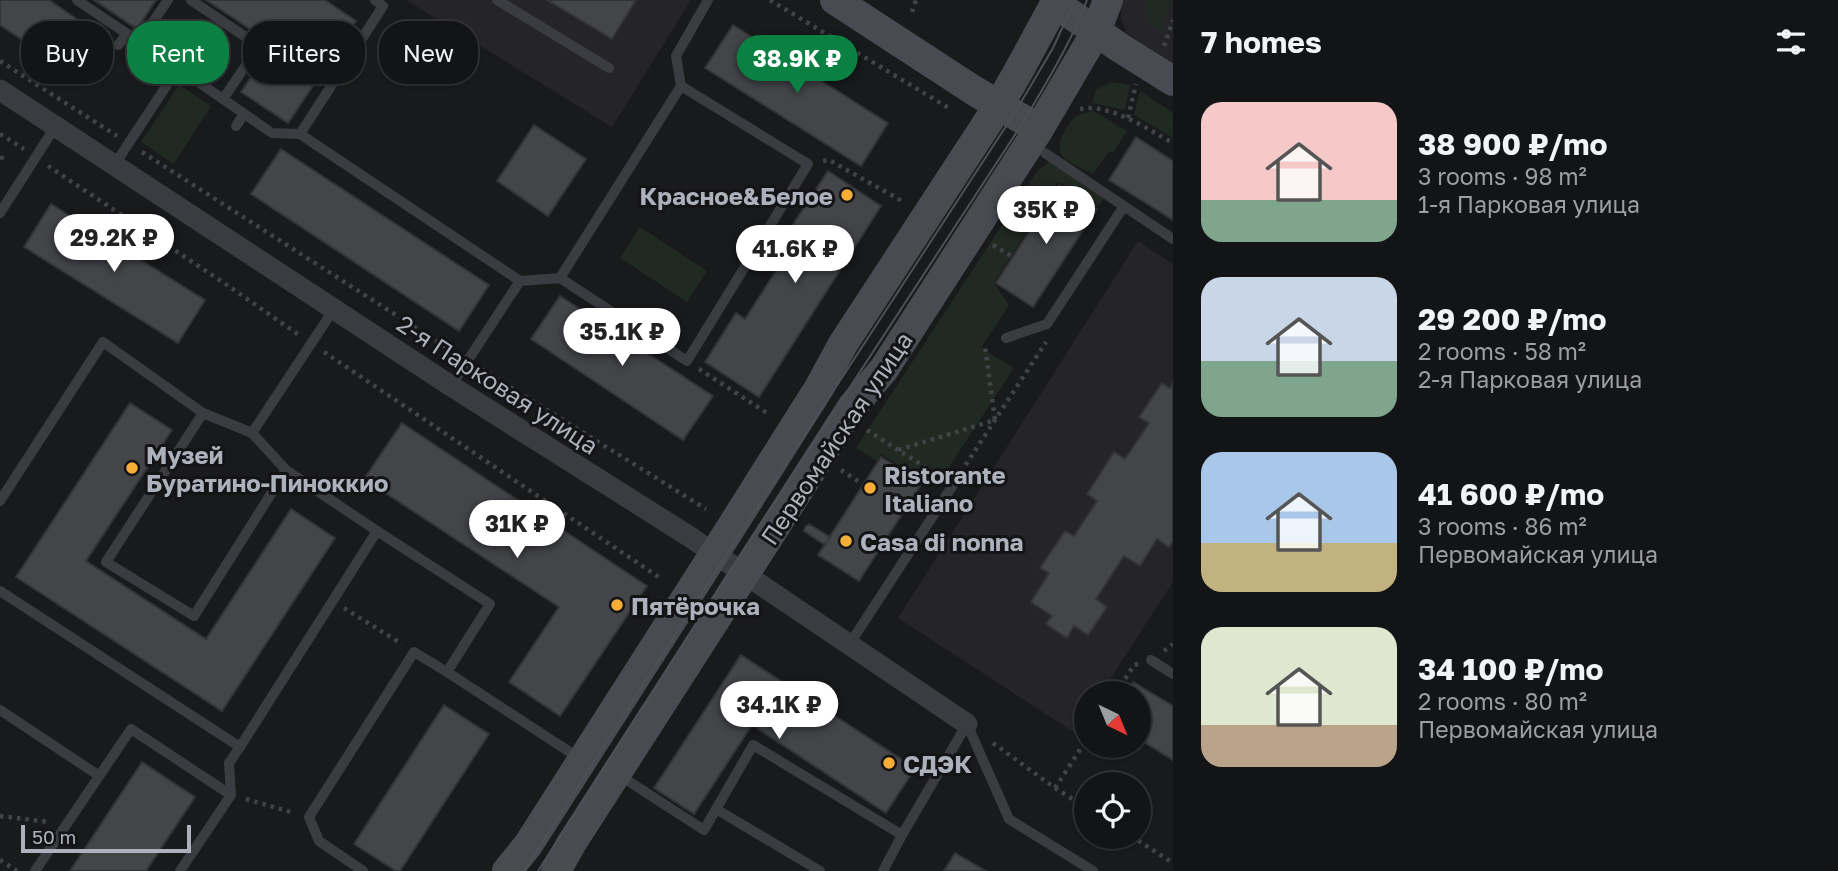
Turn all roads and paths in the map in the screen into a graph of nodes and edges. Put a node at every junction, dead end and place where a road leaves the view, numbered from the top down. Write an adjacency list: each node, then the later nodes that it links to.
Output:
1 (77, 0): 16 (lane)
2 (168, 0): 14 (lane)
3 (191, 0): 27 (lane)
4 (374, 0): 36 (lane)
5 (497, 0): 20 (lane)
6 (708, 0): 25 (lane)
7 (770, 0): 31 (path)
8 (835, 0): 28 (main road)
9 (916, 0): 12 (path)
10 (1108, 0): 15 (main road, Первомайская улица)
11 (1056, 2): 15 (main road); 28 (main road, Первомайская улица)
12 (912, 12)
13 (1173, 20): 18 (path)
14 (154, 21)
15 (1096, 32): 21 (main road); 37 (main road, Первомайская улица)
16 (127, 34): 17 (lane)
17 (118, 45)
18 (1161, 52)
19 (0, 61): 38 (path)
20 (609, 68)
21 (1173, 81)
22 (1136, 82): 32 (path)
23 (167, 84): 38 (lane)
24 (201, 84): 27 (lane)
25 (681, 86): 42 (lane); 51 (lane)
26 (0, 90): 34 (street, 2-я Парковая улица)
27 (223, 99): 30 (lane)
28 (999, 105): 37 (main road); 77 (main road, Первомайская улица)
29 (1072, 111): 32 (path)
30 (244, 114): 33 (lane); 36 (lane)
31 (958, 114)
32 (1128, 118): 39 (path)
33 (236, 125)
34 (55, 127): 40 (lane); 41 (street, 2-я Парковая улица)
35 (0, 134): 40 (path)
36 (300, 134): 52 (lane)
37 (1042, 141): 45 (lane); 78 (main road, Первомайская улица)
38 (128, 143): 41 (lane); 58 (path)
39 (1173, 143)
40 (36, 158): 47 (lane); 56 (path)
41 (115, 164): 53 (street, 2-я Парковая улица)
42 (808, 164): 44 (path); 59 (lane)
43 (1018, 194): 46 (path)
44 (901, 201)
45 (1124, 206): 48 (lane); 54 (lane)
46 (1043, 210)
47 (0, 213)
48 (1173, 239)
49 (988, 242): 50 (path)
50 (1013, 257)
51 (560, 278): 52 (lane); 59 (lane)
52 (520, 281): 58 (lane)
53 (334, 309): 56 (lane); 60 (street, 2-я Парковая улица)
54 (1047, 324): 55 (lane); 63 (path)
55 (1006, 338)
56 (312, 344): 65 (lane); 79 (path)
57 (985, 346): 63 (path)
58 (468, 361): 60 (lane); 73 (path)
59 (687, 361): 62 (path)
60 (451, 386): 77 (street, 2-я Парковая улица)
61 (203, 413): 65 (lane); 68 (lane); 69 (lane)
62 (767, 413)
63 (995, 420): 66 (path); 71 (path)
64 (866, 429): 66 (path)
65 (252, 433): 68 (lane)
66 (898, 450): 71 (path)
67 (839, 469): 70 (path)
68 (286, 470): 75 (lane)
69 (5, 484): 72 (lane)
70 (864, 485)
71 (953, 485): 82 (lane)
72 (0, 501)
73 (706, 509)
74 (803, 525): 76 (path)
75 (377, 531): 81 (lane); 85 (lane)
76 (828, 541)
77 (714, 554): 78 (street, 2-я Парковая улица); 92 (main road, Первомайская улица)
78 (744, 574): 82 (street, 2-я Парковая улица); 93 (main road, Первомайская улица)
79 (660, 578)
80 (0, 591): 90 (lane)
81 (333, 601): 83 (path); 90 (lane)
82 (849, 645): 89 (street, 2-я Парковая улица)
83 (414, 652): 85 (lane); 100 (lane)
84 (1151, 660): 86 (lane); 87 (path)
85 (447, 672): 92 (lane)
86 (1173, 674)
87 (1124, 681)
88 (0, 710): 94 (lane)
89 (967, 724): 95 (path); 102 (lane); 114 (lane)
90 (240, 747): 96 (lane)
91 (1075, 758): 95 (path)
92 (582, 760): 110 (main road, Первомайская улица)
93 (616, 773): 98 (lane); 111 (main road, Первомайская улица)
94 (98, 775): 96 (lane); 101 (lane)
95 (1055, 788): 97 (path)
96 (231, 794): 100 (path); 108 (lane)
97 (1074, 800)
98 (716, 809): 102 (lane); 112 (lane)
99 (0, 816): 101 (path)
100 (309, 817): 109 (lane)
101 (67, 824): 107 (lane)
102 (902, 835): 113 (lane)
103 (1151, 849): 105 (path)
104 (0, 860): 106 (path)
105 (1173, 863)
106 (17, 871)
107 (35, 871)
108 (180, 871)
109 (363, 871)
110 (507, 871)
111 (555, 871)
112 (820, 871)
113 (883, 871)
114 (1093, 871)

